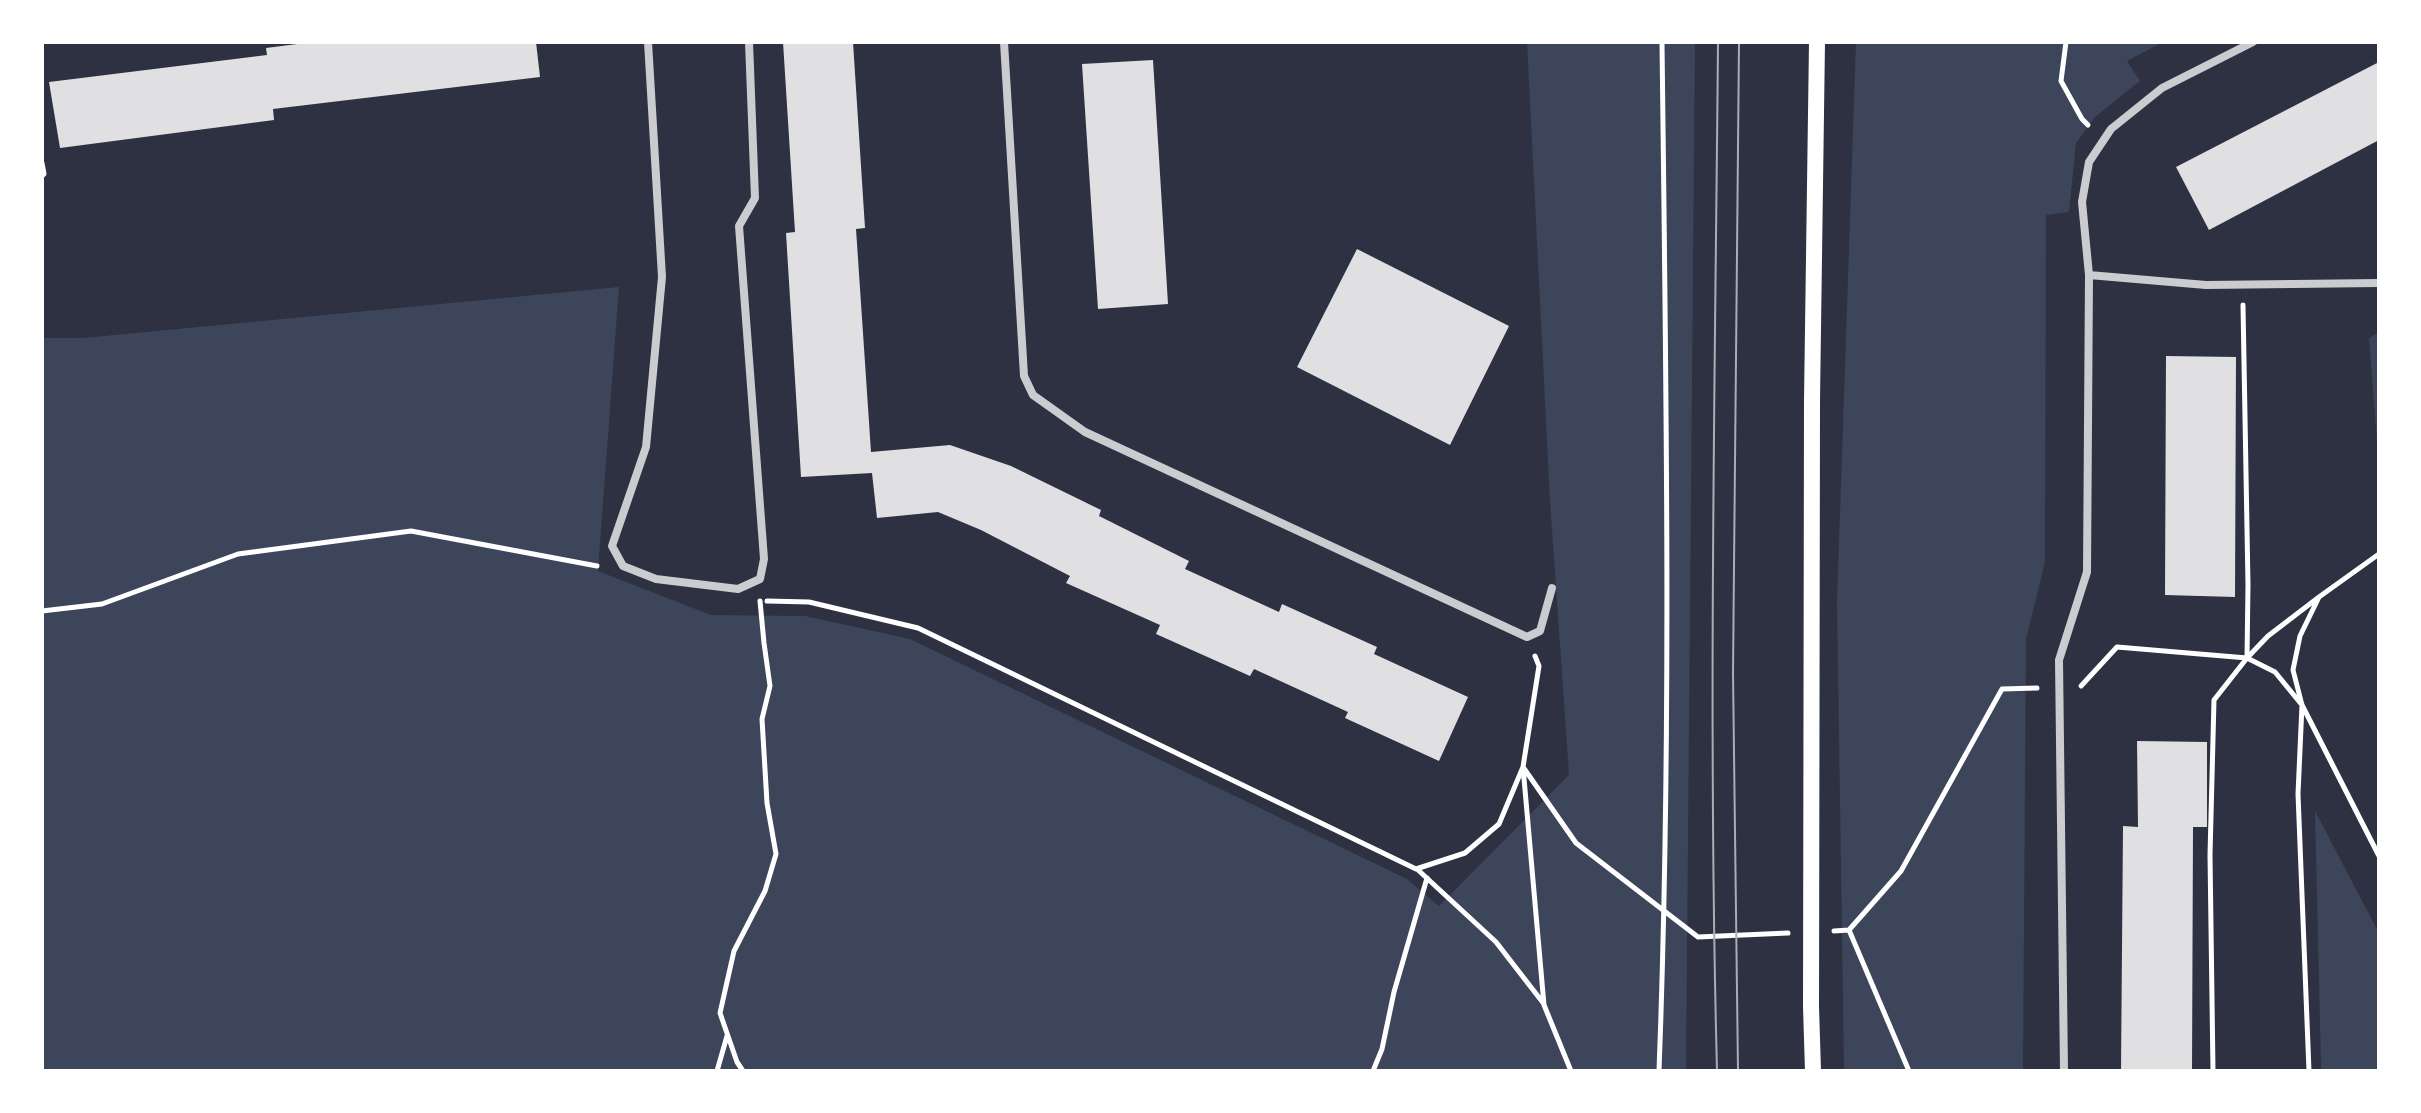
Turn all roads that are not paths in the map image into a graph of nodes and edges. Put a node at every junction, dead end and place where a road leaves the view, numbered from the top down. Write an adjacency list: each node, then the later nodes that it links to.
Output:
1 (648, 42): 2 (street)
2 (749, 42)
3 (1004, 42): 8 (street)
4 (1817, 42): 9 (main road)
5 (2253, 42): 6 (street)
6 (2089, 275): 7 (street); 10 (street)
7 (2379, 283)
8 (1552, 588)
9 (1813, 1071)
10 (2064, 1071)

